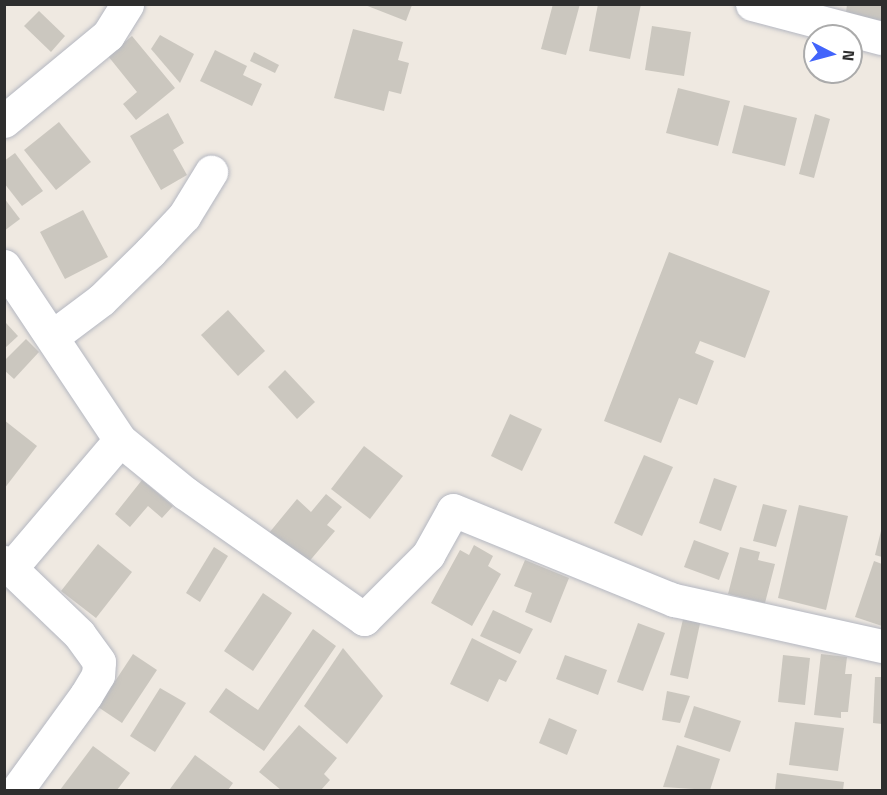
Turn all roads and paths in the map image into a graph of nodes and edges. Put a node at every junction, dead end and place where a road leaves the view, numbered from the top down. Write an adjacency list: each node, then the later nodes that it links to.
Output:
1 (127, 4): 4 (street)
2 (752, 4): 3 (street)
3 (882, 38)
4 (4, 121)
5 (211, 172): 7 (street)
6 (4, 266): 7 (street)
7 (53, 336): 8 (street)
8 (120, 440): 9 (street); 10 (street)
9 (8, 565): 11 (street)
10 (882, 646)
11 (17, 790)

